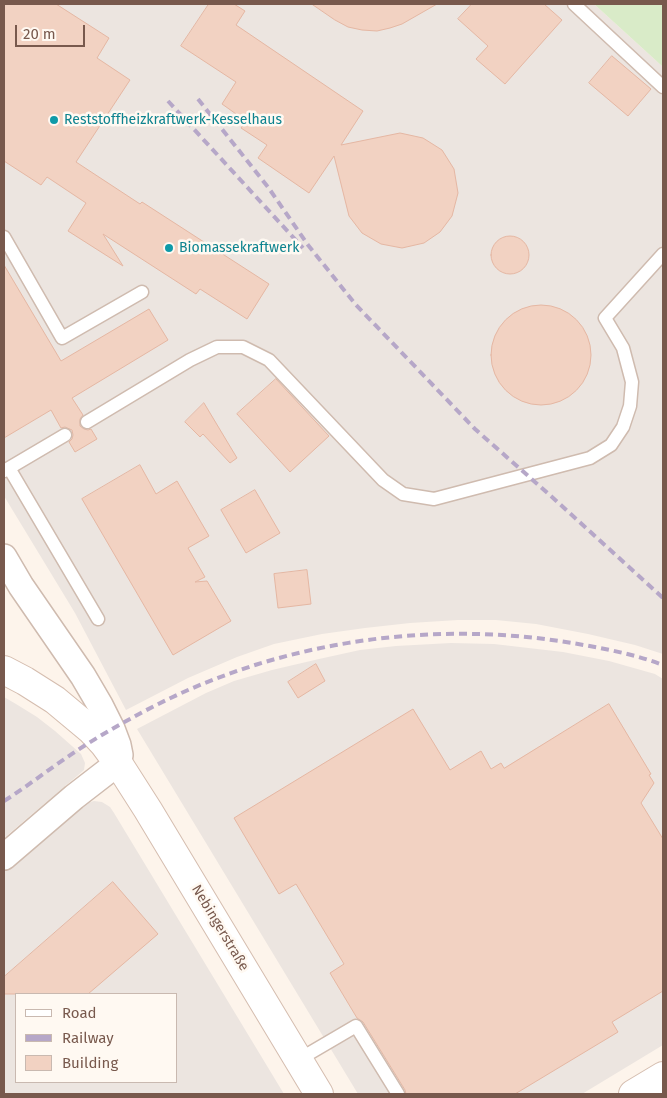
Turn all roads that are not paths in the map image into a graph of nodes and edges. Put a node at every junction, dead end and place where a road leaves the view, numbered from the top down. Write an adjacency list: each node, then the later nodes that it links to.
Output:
1 (574, 4): 2 (lane)
2 (663, 86)
3 (4, 236): 5 (lane)
4 (663, 254): 6 (lane)
5 (142, 292)
6 (87, 422)
7 (65, 435): 8 (lane)
8 (6, 470): 10 (lane)
9 (4, 557): 12 (street, Nebingerstraße)
10 (98, 619)
11 (4, 670): 12 (street, Nebingerstraße)
12 (118, 763): 13 (street); 14 (street, Nebingerstraße)
13 (4, 857)
14 (298, 1060): 16 (street, Nebingerstraße); 17 (lane)
15 (663, 1076): 18 (street)
16 (319, 1094)
17 (398, 1094)
18 (634, 1094)

